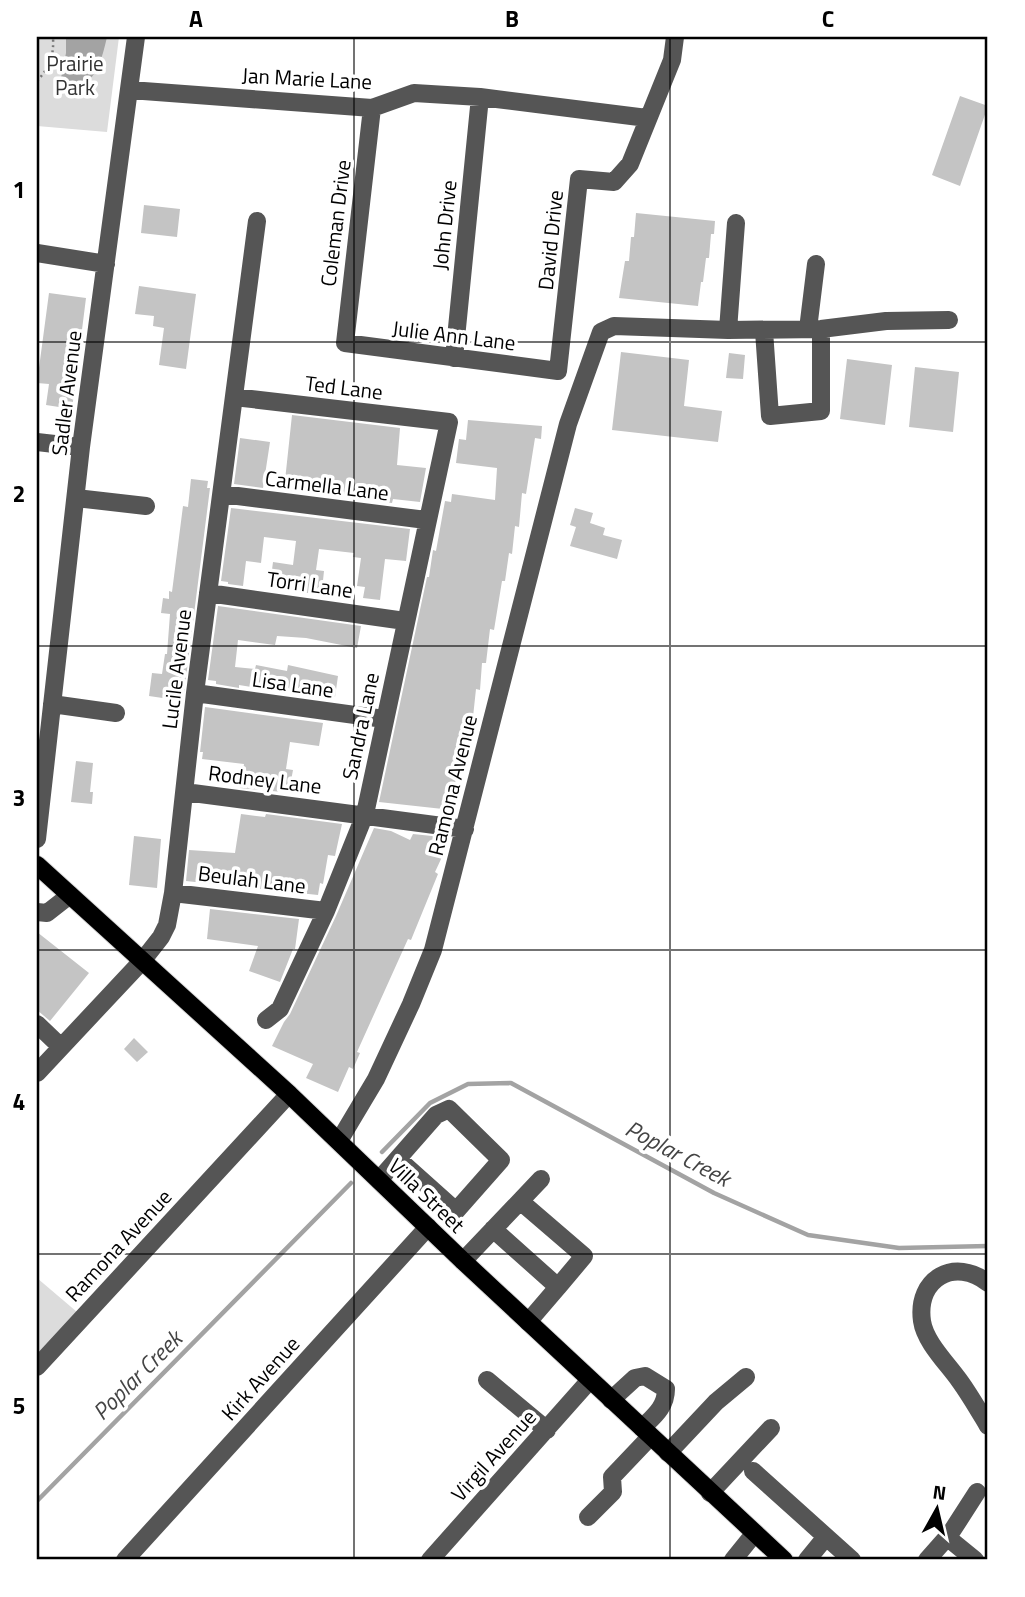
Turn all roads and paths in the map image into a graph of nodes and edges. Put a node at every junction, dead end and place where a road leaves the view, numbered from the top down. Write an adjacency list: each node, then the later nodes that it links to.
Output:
1 (53, 37): 4 (path)
2 (136, 37): 5 (street, Sadler Avenue)
3 (675, 37): 8 (street)
4 (37, 81)
5 (130, 90): 7 (street, Jan Marie Lane); 12 (street, Sadler Avenue)
6 (480, 97): 7 (street, Jan Marie Lane); 8 (street, Jan Marie Lane); 19 (street, John Drive)
7 (372, 108): 18 (street, Coleman Drive)
8 (647, 118): 20 (street, David Drive)
9 (257, 222): 21 (street, Lucile Avenue)
10 (736, 223): 16 (street)
11 (37, 253): 12 (street)
12 (106, 264): 24 (street, Sadler Avenue)
13 (816, 264): 15 (street)
14 (949, 320): 15 (street, Ramona Avenue)
15 (814, 329): 17 (street, Ramona Avenue); 17 (street)
16 (728, 330): 17 (street, Ramona Avenue); 37 (street, Ramona Avenue)
17 (764, 331)
18 (345, 343): 19 (street, Julie Ann Lane)
19 (454, 358): 20 (street, Julie Ann Lane)
20 (558, 371)
21 (234, 397): 22 (street, Ted Lane); 25 (street, Lucile Avenue)
22 (449, 422): 28 (street, Sandra Lane)
23 (37, 442): 24 (street)
24 (81, 447): 26 (street, Sadler Avenue)
25 (222, 494): 28 (street, Carmella Lane); 29 (street, Lucile Avenue)
26 (76, 498): 27 (street); 32 (street, Sadler Avenue)
27 (146, 506)
28 (426, 520): 30 (street, Sandra Lane)
29 (208, 593): 30 (street, Torri Lane); 31 (street, Lucile Avenue)
30 (405, 621): 34 (street, Sandra Lane)
31 (195, 693): 34 (street, Lisa Lane); 35 (street, Lucile Avenue)
32 (52, 704): 33 (street); 38 (street, Sadler Avenue)
33 (116, 713)
34 (384, 719): 36 (street, Sandra Lane)
35 (185, 792): 36 (street, Rodney Lane); 40 (street, Lucile Avenue)
36 (365, 814): 37 (street, Rodney Lane); 42 (street, Sandra Lane)
37 (465, 828): 50 (street, Ramona Avenue)
38 (37, 839)
39 (37, 865): 41 (main road, Villa Street)
40 (173, 892): 42 (street, Beulah Lane); 44 (street, Lucile Avenue)
41 (70, 895): 43 (street); 44 (main road, Villa Street)
42 (326, 911): 45 (street, Sandra Lane)
43 (37, 912)
44 (143, 960): 47 (street, Lucile Avenue); 49 (main road, Villa Street)
45 (266, 1020)
46 (37, 1024): 47 (street)
47 (61, 1047): 48 (street, Lucile Avenue)
48 (37, 1073)
49 (289, 1094): 50 (main road, Villa Street); 62 (street, Ramona Avenue)
50 (339, 1141): 53 (main road, Villa Street)
51 (399, 1160): 53 (street); 55 (street); 55 (street)
52 (541, 1179): 54 (street)
53 (379, 1180): 56 (main road, Villa Street)
54 (520, 1201): 57 (street); 60 (street)
55 (445, 1202): 56 (street, Kirk Avenue)
56 (427, 1226): 58 (main road, Villa Street); 79 (street, Kirk Avenue)
57 (493, 1229): 58 (street); 60 (street)
58 (463, 1261): 61 (main road, Villa Street)
59 (988, 1283): 67 (street)
60 (558, 1287): 61 (street)
61 (528, 1322): 65 (main road, Villa Street)
62 (37, 1367)
63 (746, 1377): 71 (street)
64 (487, 1380): 69 (street)
65 (590, 1380): 66 (main road, Villa Street); 69 (street, Virgil Avenue)
66 (611, 1400): 70 (main road, Villa Street); 70 (street)
67 (988, 1426)
68 (771, 1428): 74 (street)
69 (547, 1430): 80 (street, Virgil Avenue)
70 (646, 1433): 71 (main road, Villa Street); 75 (street)
71 (668, 1453): 74 (main road, Villa Street)
72 (753, 1471): 77 (street)
73 (976, 1492): 78 (street)
74 (710, 1493): 76 (main road, Villa Street)
75 (588, 1517)
76 (754, 1534): 81 (street); 82 (main road, Villa Street)
77 (825, 1538): 83 (street); 84 (street)
78 (948, 1538): 85 (street); 86 (street)
79 (125, 1560)
80 (429, 1560)
81 (733, 1560)
82 (784, 1560)
83 (807, 1560)
84 (852, 1560)
85 (927, 1560)
86 (975, 1560)

